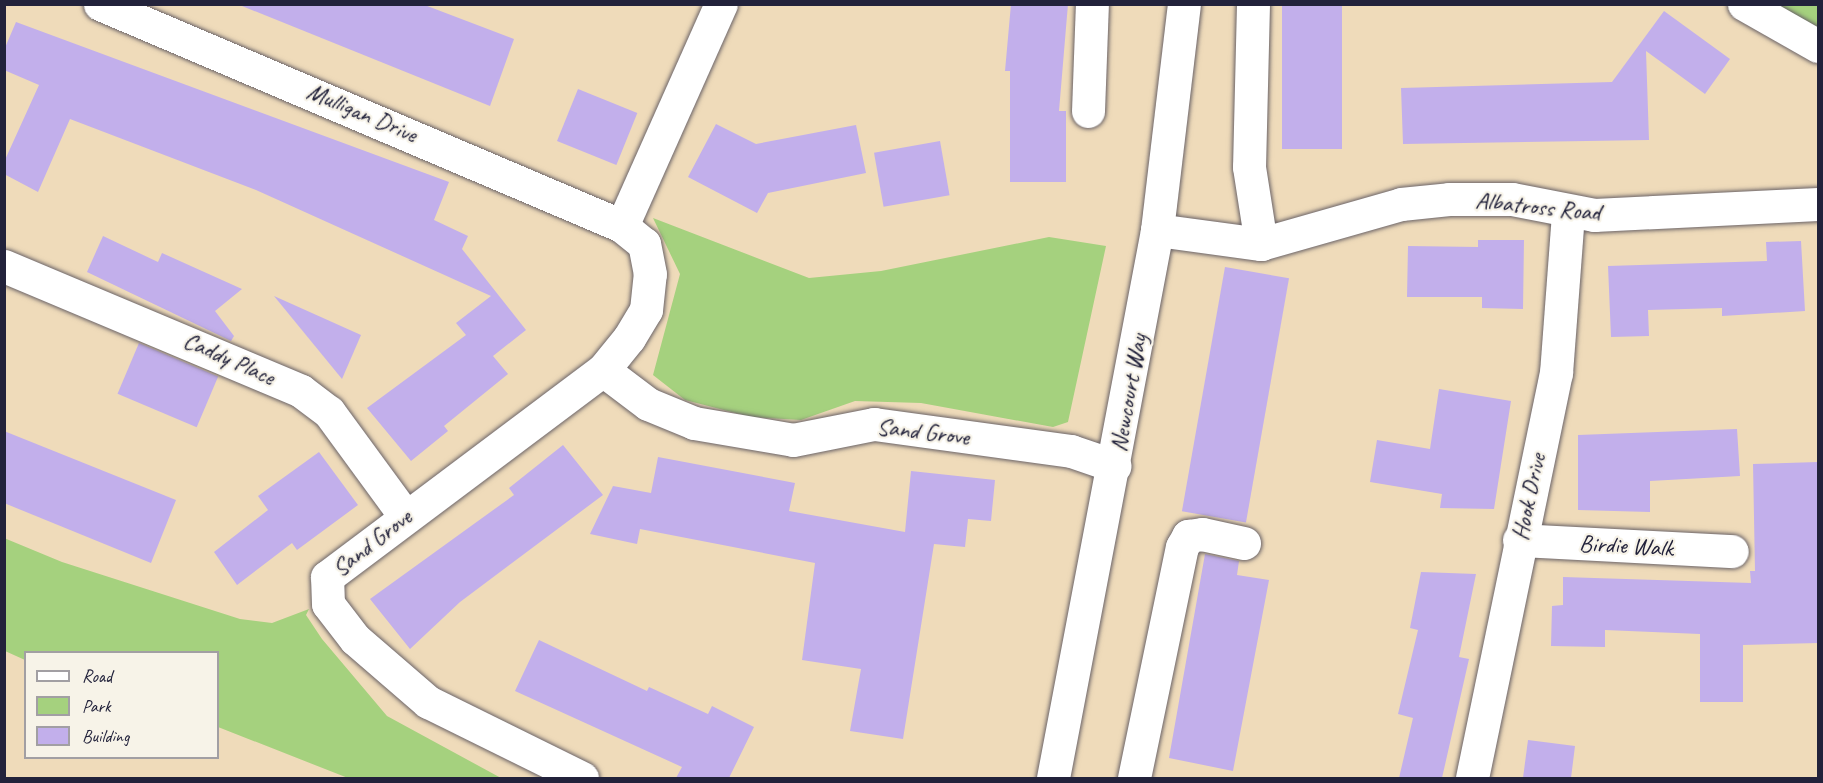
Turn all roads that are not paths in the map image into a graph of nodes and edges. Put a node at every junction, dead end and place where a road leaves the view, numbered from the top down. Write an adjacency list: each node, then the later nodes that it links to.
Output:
1 (100, 4): 11 (street, Mulligan Drive)
2 (722, 4): 11 (street)
3 (1092, 4): 8 (street)
4 (1184, 4): 12 (street, Newcourt Way)
5 (1253, 4): 13 (street)
6 (1744, 4): 7 (street)
7 (1818, 46)
8 (1088, 111)
9 (1818, 204): 10 (street, Albatross Road)
10 (1568, 213): 13 (street, Albatross Road); 18 (street, Hook Drive)
11 (622, 226): 15 (street, Sand Grove)
12 (1157, 230): 13 (street, Albatross Road); 16 (street, Newcourt Way)
13 (1261, 244)
14 (4, 266): 17 (street, Caddy Place)
15 (603, 370): 16 (street, Sand Grove); 17 (street, Sand Grove)
16 (1116, 466): 22 (street, Newcourt Way)
17 (405, 516): 21 (street, Sand Grove)
18 (1519, 540): 20 (street, Birdie Walk); 24 (street, Hook Drive)
19 (1244, 543): 23 (street)
20 (1732, 551)
21 (582, 778)
22 (1053, 778)
23 (1134, 778)
24 (1472, 778)

